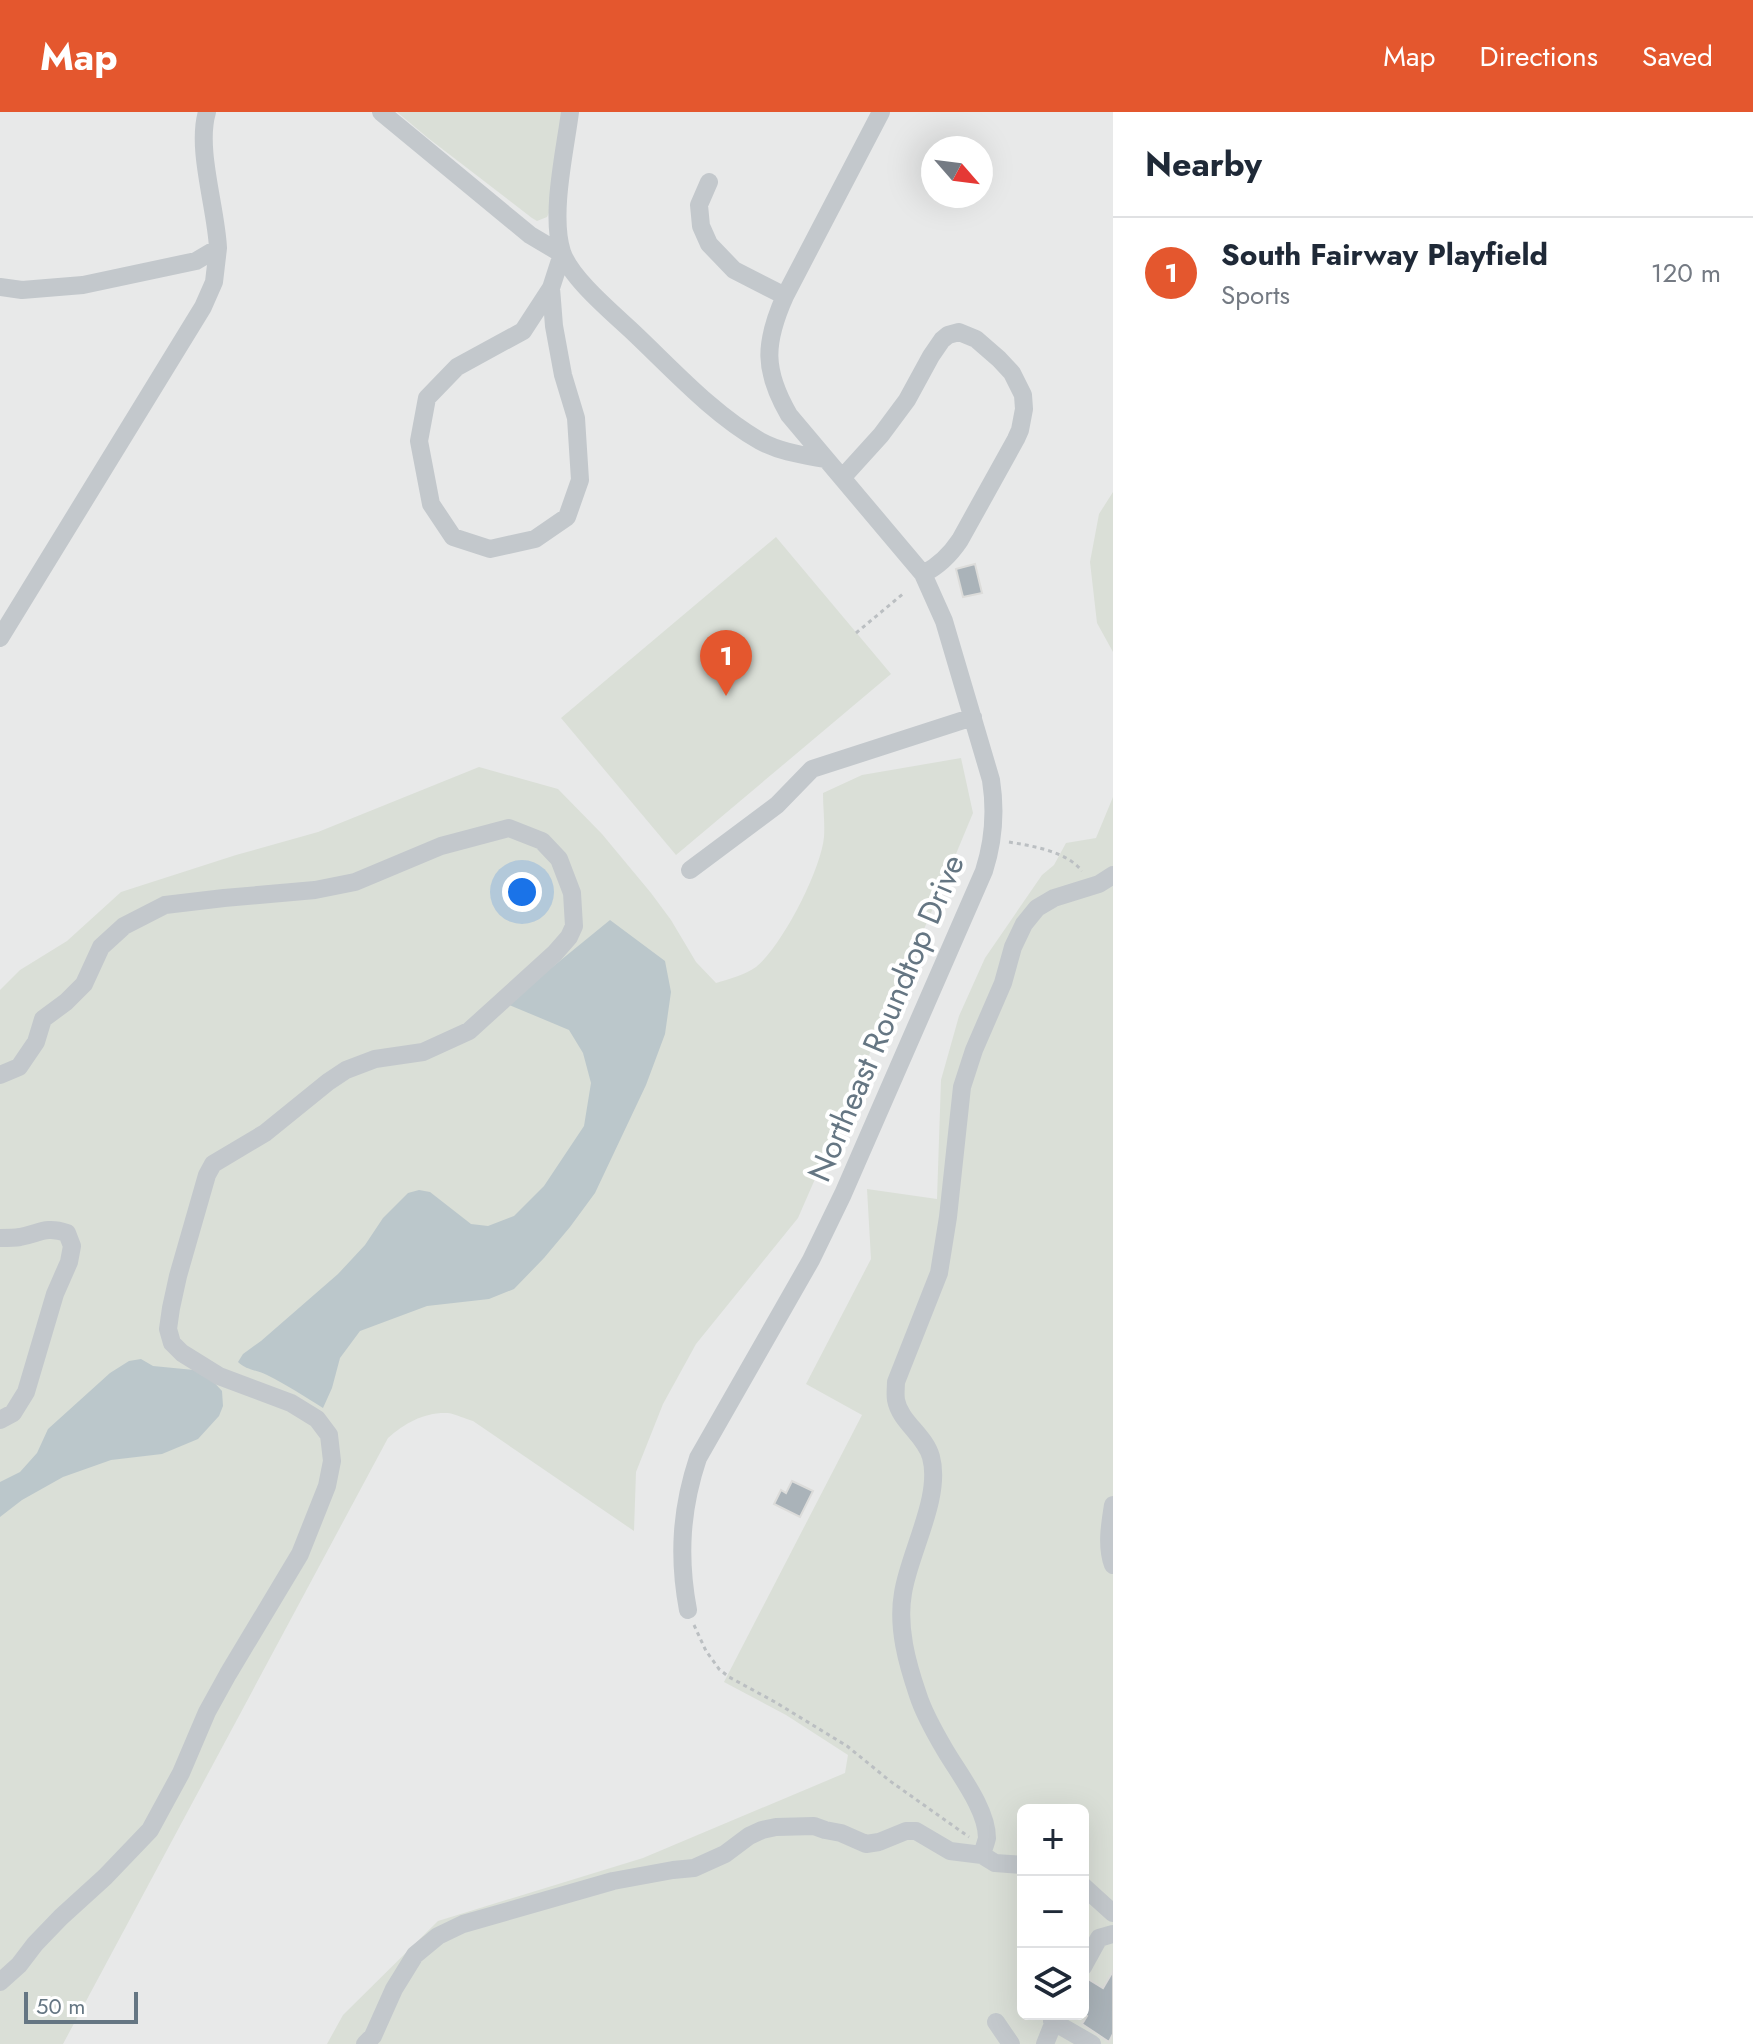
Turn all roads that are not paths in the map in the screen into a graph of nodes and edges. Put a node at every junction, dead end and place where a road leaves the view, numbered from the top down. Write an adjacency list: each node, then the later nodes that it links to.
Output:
1 (207, 112): 6 (street)
2 (381, 112): 7 (street)
3 (570, 112): 7 (street)
4 (881, 112): 10 (street, Northeast Roundtop Drive)
5 (709, 182): 10 (street)
6 (218, 248): 8 (street); 14 (street)
7 (562, 254): 9 (street); 11 (street)
8 (0, 287)
9 (551, 288): 9 (street)
10 (785, 296): 11 (street, Northeast Roundtop Drive)
11 (825, 459): 12 (street, Northeast Roundtop Drive)
12 (842, 478): 13 (street, Northeast Roundtop Drive); 13 (street)
13 (923, 574): 15 (street, Northeast Roundtop Drive)
14 (0, 638)
15 (973, 717): 16 (street); 23 (street, Northeast Roundtop Drive)
16 (690, 870)
17 (1113, 875): 24 (street)
18 (0, 1075): 30 (street)
19 (0, 1238): 20 (street)
20 (0, 1420)
21 (1113, 1505): 22 (street)
22 (1113, 1565)
23 (688, 1610)
24 (982, 1855): 25 (street); 34 (street)
25 (1017, 1865)
26 (1089, 1891): 27 (street)
27 (1113, 1913)
28 (1113, 1934): 29 (street)
29 (1089, 1956)
30 (0, 1982)
31 (1053, 2020): 36 (street)
32 (1057, 2020): 37 (street)
33 (996, 2022): 35 (street)
34 (365, 2044)
35 (1011, 2044)
36 (1045, 2044)
37 (1092, 2044)

